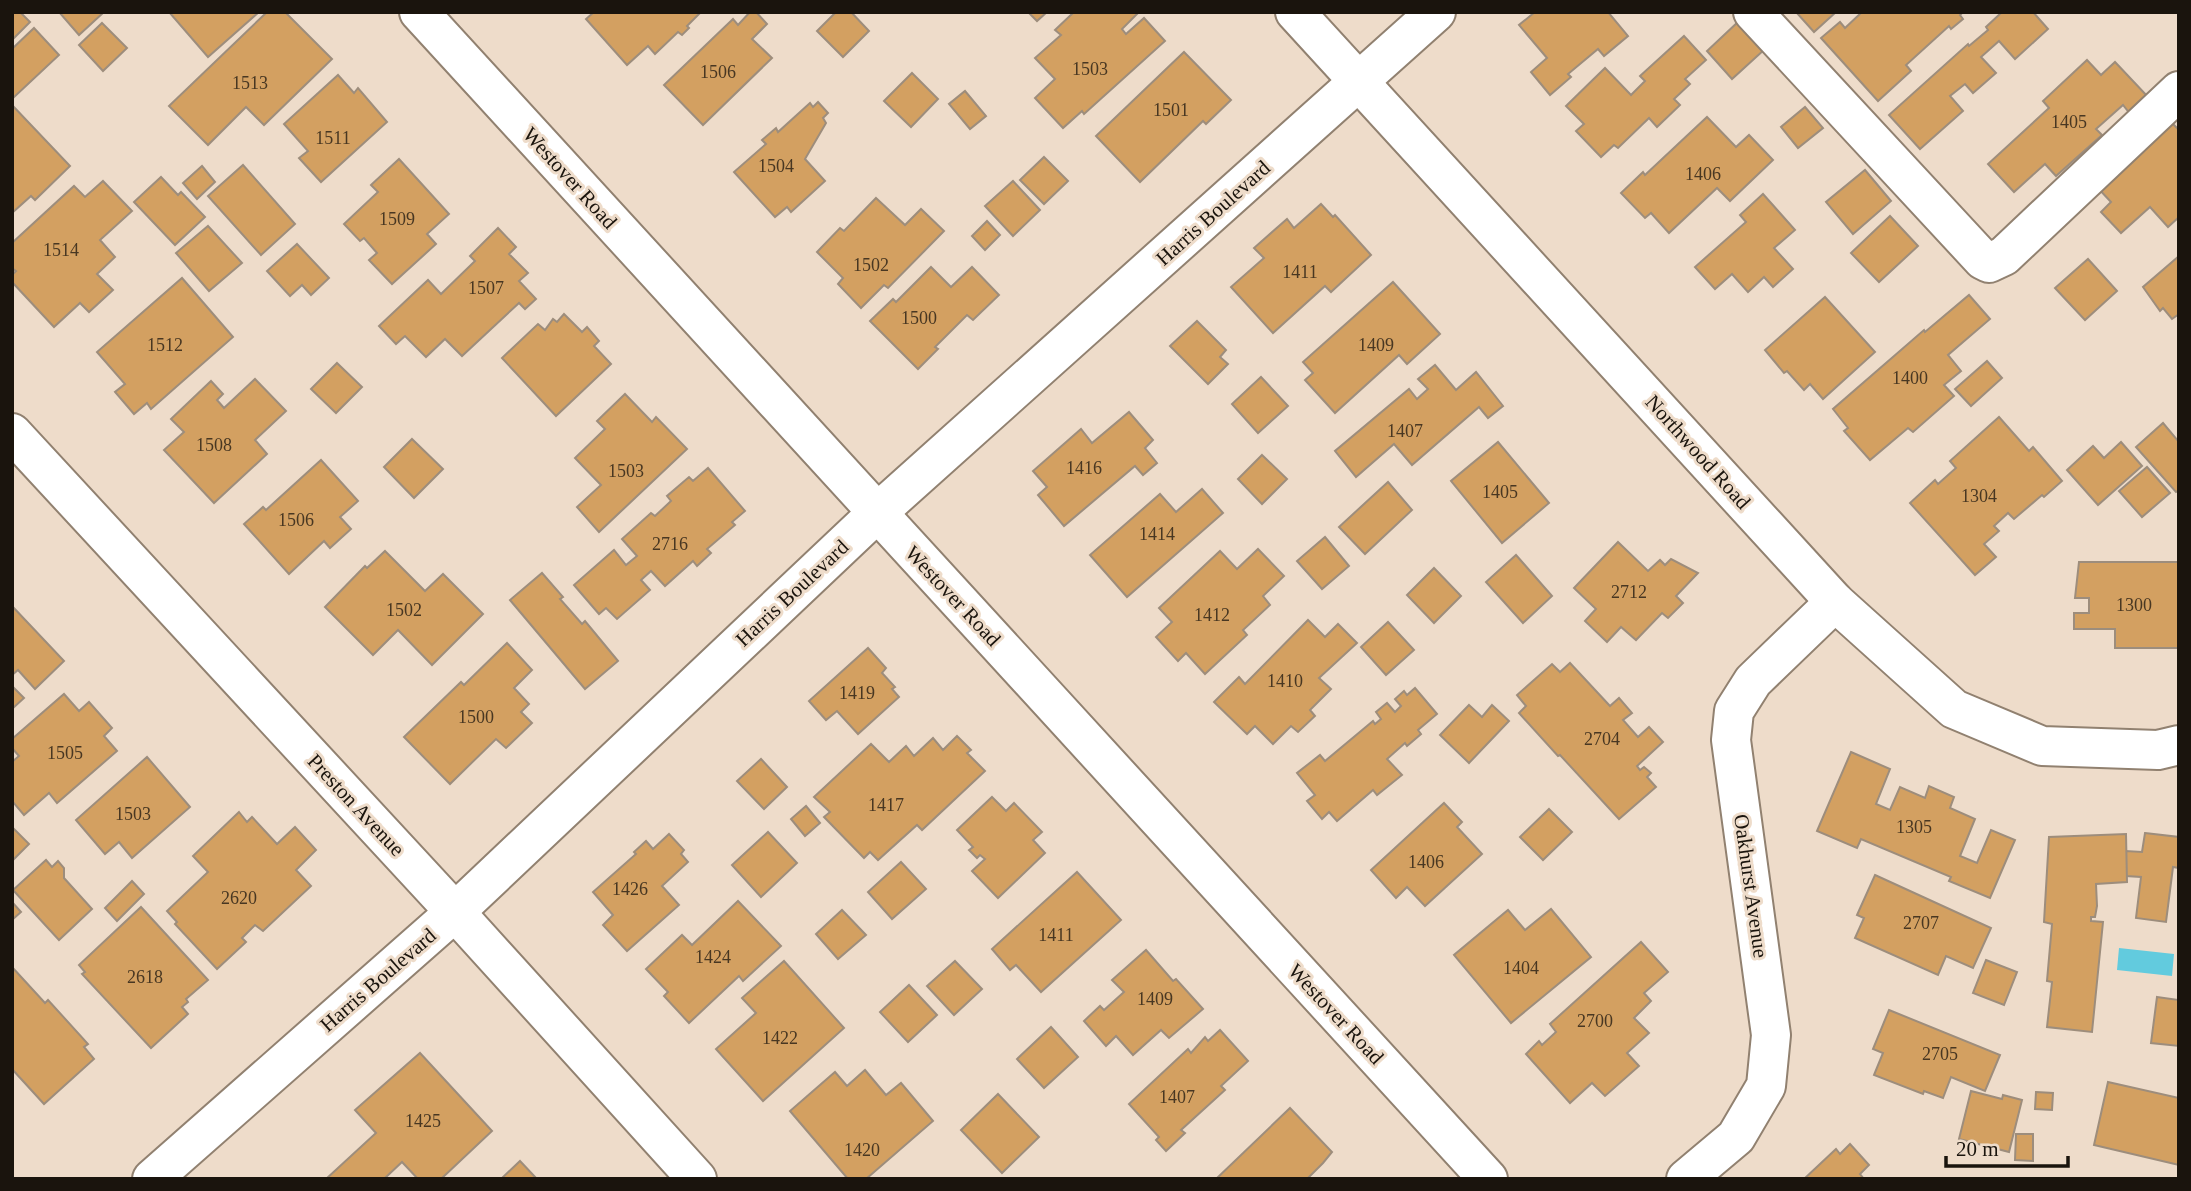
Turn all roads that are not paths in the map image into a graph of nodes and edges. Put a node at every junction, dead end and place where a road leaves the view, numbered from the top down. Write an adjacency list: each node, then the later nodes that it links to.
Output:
1 (419, 12): 8 (street, Westover Road)
2 (1294, 12): 5 (street, Northwood Road)
3 (1436, 12): 5 (street, Harris Boulevard)
4 (1753, 12): 6 (street)
5 (1359, 82): 8 (street, Harris Boulevard); 9 (street, Northwood Road)
6 (2179, 91)
7 (12, 433): 11 (street, Preston Avenue)
8 (877, 513): 11 (street, Harris Boulevard); 14 (street, Westover Road)
9 (1835, 602): 10 (street, Northwood Road); 15 (street, Oakhurst Avenue)
10 (2179, 746)
11 (455, 912): 12 (street, Harris Boulevard); 13 (street, Preston Avenue)
12 (152, 1179)
13 (697, 1179)
14 (1488, 1179)
15 (1686, 1179)

